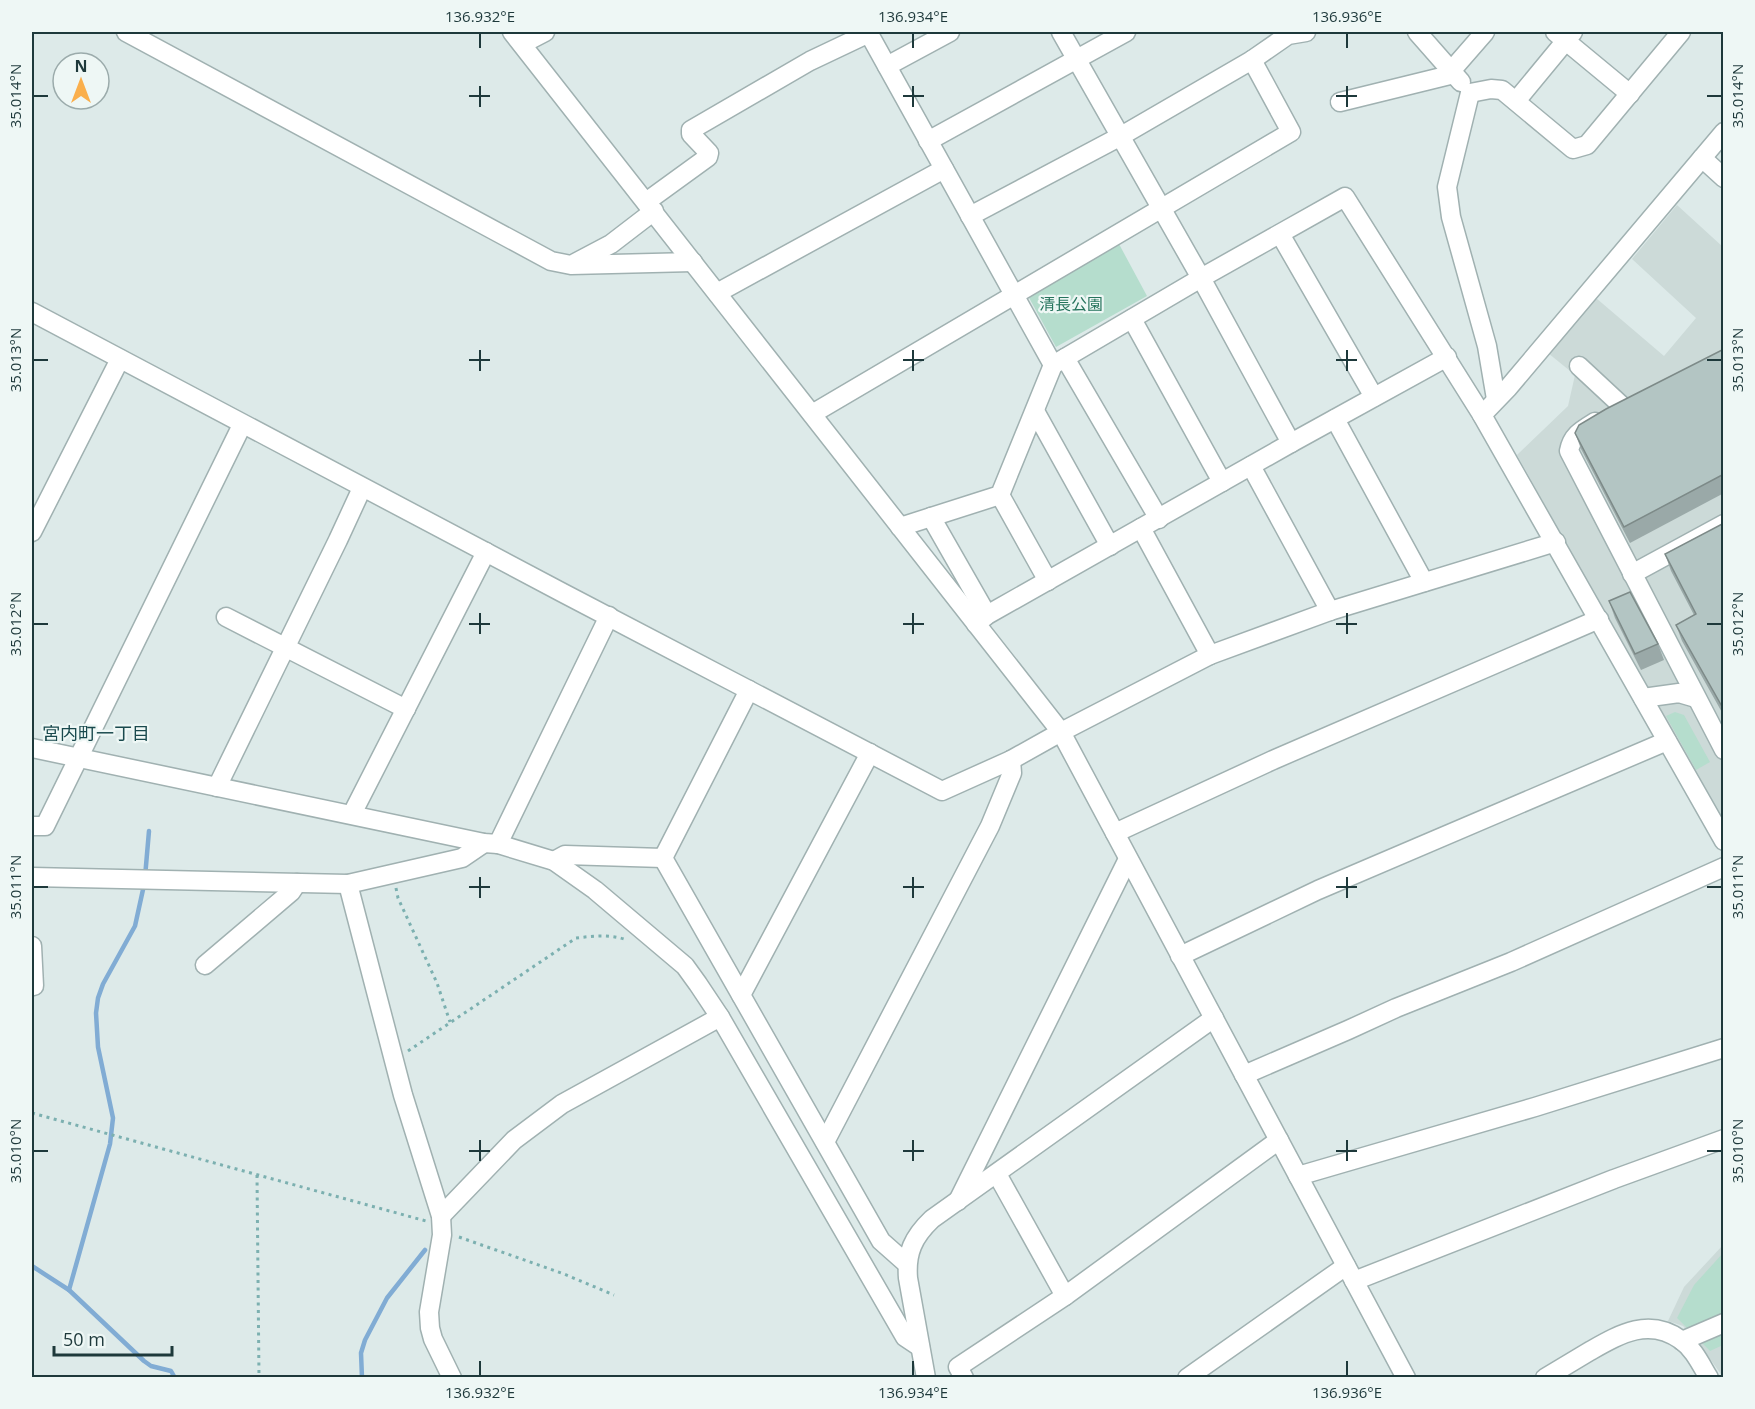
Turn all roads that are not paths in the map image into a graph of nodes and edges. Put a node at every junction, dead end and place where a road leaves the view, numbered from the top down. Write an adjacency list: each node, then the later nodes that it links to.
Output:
1 (126, 32): 32 (street)
2 (545, 32): 12 (street)
3 (868, 32): 15 (street); 27 (street)
4 (950, 32): 15 (street)
5 (1061, 32): 13 (street)
6 (1126, 32): 13 (street)
7 (1306, 32): 14 (street)
8 (1417, 32): 16 (street)
9 (1485, 32): 16 (street)
10 (1679, 32): 18 (street)
11 (1564, 35): 18 (street); 19 (street)
12 (517, 38): 27 (street)
13 (1077, 58): 22 (street); 23 (street)
14 (1252, 60): 22 (street); 28 (street)
15 (887, 66): 23 (street)
16 (1453, 73): 17 (street); 20 (street)
17 (1470, 93): 19 (street); 44 (street)
18 (1630, 94): 19 (street)
19 (1516, 101)
20 (1340, 102)
21 (1724, 132): 24 (street)
22 (1121, 136): 28 (street); 29 (street)
23 (928, 141): 25 (street)
24 (1702, 158): 26 (street); 44 (street)
25 (944, 169): 29 (street); 34 (street)
26 (1724, 178)
27 (650, 206): 31 (street); 32 (street)
28 (1161, 208): 33 (street); 35 (street)
29 (970, 216): 35 (street)
30 (1280, 234): 33 (street); 38 (street); 43 (street)
31 (693, 262): 32 (street); 34 (street)
32 (571, 265)
33 (1201, 278): 37 (street); 51 (street)
34 (717, 293): 47 (street)
35 (1014, 295): 40 (street); 47 (street)
36 (32, 312): 39 (street)
37 (1132, 319): 40 (street); 53 (street)
38 (1447, 357): 43 (street); 48 (street)
39 (120, 359): 50 (street); 61 (street)
40 (1059, 362): 46 (street); 57 (street)
41 (1579, 366): 45 (street)
42 (1642, 395): 45 (street)
43 (1374, 397): 49 (street)
44 (1496, 399): 48 (street)
45 (1622, 406): 65 (street)
46 (1035, 411): 55 (street); 63 (street)
47 (812, 414): 59 (street)
48 (1482, 415): 62 (street)
49 (1335, 418): 51 (street); 67 (street)
50 (242, 424): 54 (street); 84 (street)
51 (1291, 443): 52 (street)
52 (1251, 466): 53 (street); 68 (street)
53 (1222, 482): 57 (street)
54 (362, 488): 64 (street); 73 (street)
55 (1000, 495): 56 (street); 66 (street)
56 (931, 517): 59 (street); 72 (street)
57 (1159, 519): 60 (street)
58 (1724, 524): 65 (street)
59 (900, 527): 72 (street)
60 (1141, 528): 63 (street); 74 (street)
61 (32, 532)
62 (1556, 542): 67 (street); 71 (street)
63 (1110, 546): 66 (street)
64 (486, 552): 69 (street); 78 (street)
65 (1632, 574): 77 (street)
66 (1048, 581): 72 (street)
67 (1424, 582): 68 (street)
68 (1330, 611): 74 (street)
69 (609, 616): 75 (street); 91 (street)
70 (226, 617): 73 (street)
71 (1599, 619): 76 (street); 89 (street)
72 (982, 620): 79 (street)
73 (286, 647): 78 (street); 86 (street)
74 (1210, 655): 79 (street)
75 (748, 690): 83 (street); 92 (street)
76 (1643, 698): 77 (street); 80 (street)
77 (1696, 698): 82 (street)
78 (406, 709): 87 (street)
79 (1060, 732): 85 (street); 89 (street)
80 (1667, 741): 90 (street); 100 (street)
81 (32, 748): 84 (street)
82 (1724, 750)
83 (870, 753): 85 (street); 103 (street)
84 (78, 757): 86 (street); 88 (street)
85 (1011, 760): 110 (street)
86 (217, 788): 87 (street)
87 (352, 814): 91 (street)
88 (32, 826)
89 (1114, 832): 93 (street)
90 (1724, 841)
91 (491, 843): 94 (street); 98 (street)
92 (663, 858): 94 (street); 103 (street)
93 (1128, 859): 100 (street); 113 (street)
94 (554, 861): 104 (street)
95 (1724, 867): 107 (street)
96 (32, 877): 97 (street)
97 (297, 883): 98 (street); 101 (street)
98 (348, 884): 114 (street)
99 (32, 946): 102 (street)
100 (1180, 956): 105 (street)
101 (205, 965)
102 (32, 986)
103 (741, 995): 110 (street)
104 (720, 1017): 114 (street); 120 (street)
105 (1214, 1018): 107 (street); 111 (street)
106 (1724, 1048): 112 (street)
107 (1244, 1075): 109 (street)
108 (1724, 1139): 116 (street)
109 (1279, 1140): 112 (street); 117 (street)
110 (825, 1142): 115 (street)
111 (997, 1174): 113 (street); 117 (street)
112 (1298, 1176): 116 (street)
113 (957, 1203): 115 (street)
114 (441, 1223): 121 (street)
115 (907, 1264): 120 (street)
116 (1350, 1273): 124 (street); 125 (street)
117 (1065, 1296): 123 (street)
118 (1724, 1323): 119 (street)
119 (1682, 1341): 126 (street); 127 (street)
120 (920, 1347): 122 (street)
121 (452, 1377)
122 (926, 1377)
123 (964, 1377)
124 (1187, 1377)
125 (1406, 1377)
126 (1545, 1377)
127 (1710, 1377)

